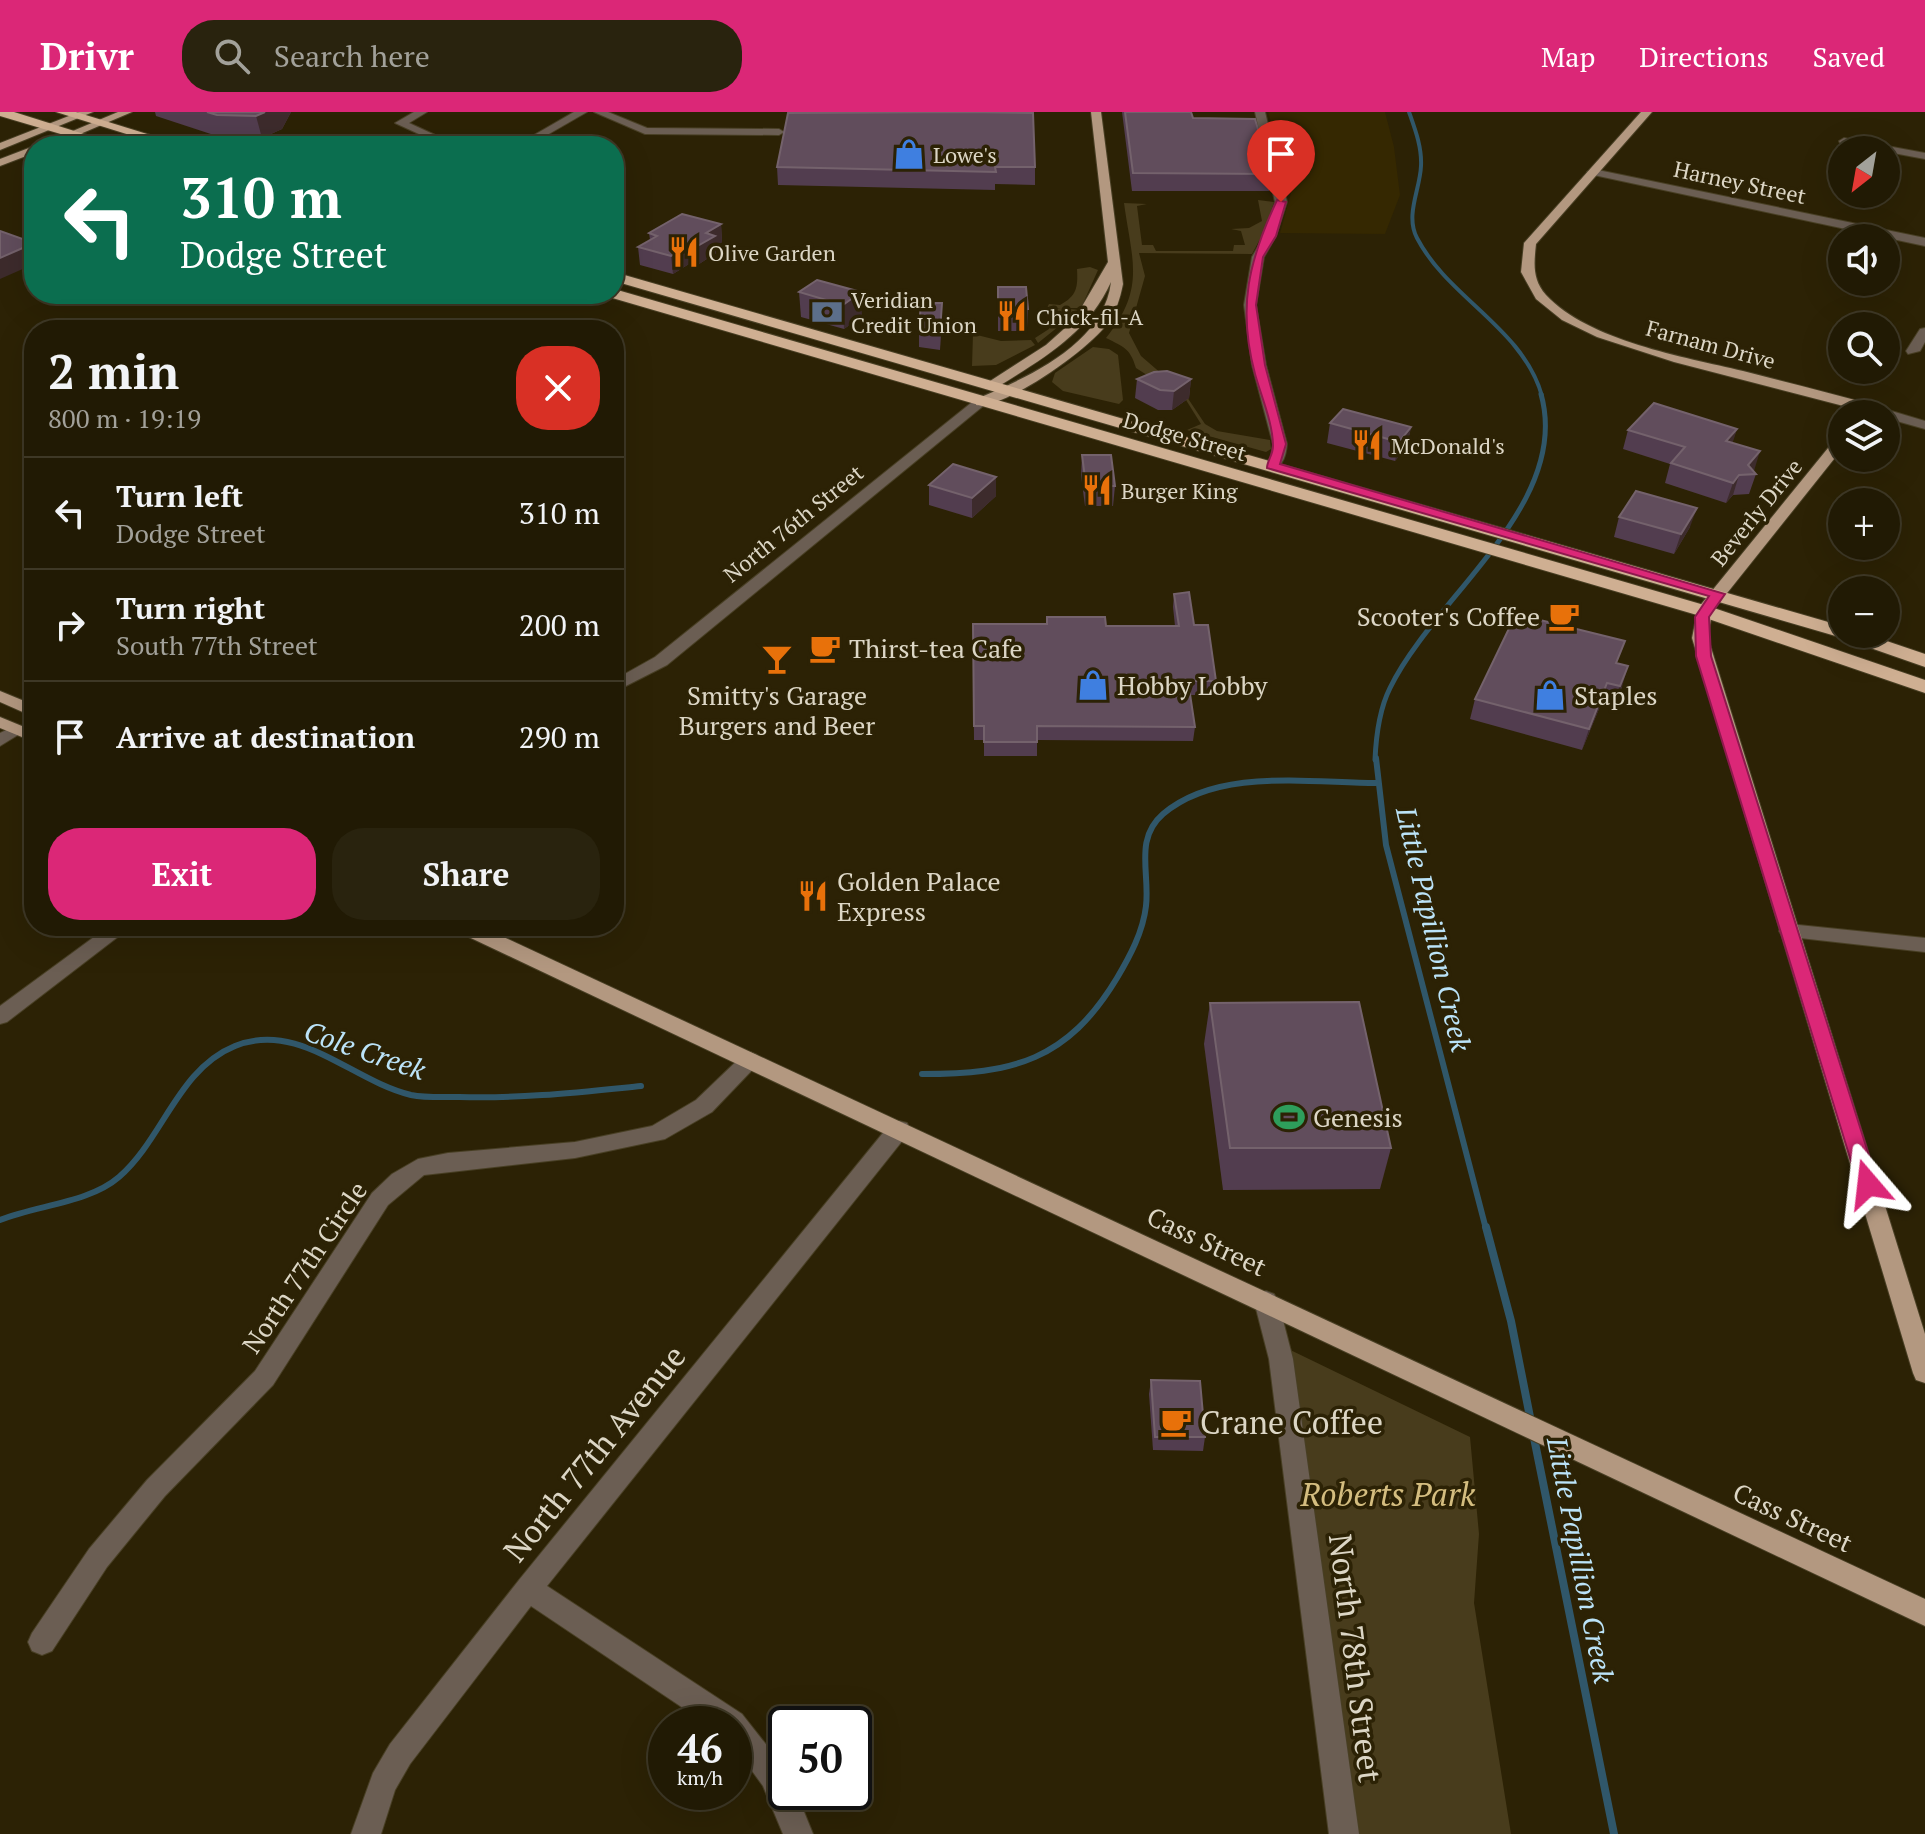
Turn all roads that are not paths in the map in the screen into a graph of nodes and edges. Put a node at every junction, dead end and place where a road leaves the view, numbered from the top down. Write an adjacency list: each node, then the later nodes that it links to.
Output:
1 (0, 112): 13 (highway)
2 (62, 112): 10 (highway)
3 (127, 112): 12 (main road)
4 (422, 112): 20 (street)
5 (582, 112): 11 (street)
6 (599, 112): 14 (street)
7 (1096, 112): 30 (main road)
8 (1260, 112): 42 (street)
9 (1647, 112): 28 (main road)
10 (83, 114): 12 (highway); 13 (main road)
11 (568, 116): 21 (street)
12 (100, 123): 15 (main road); 19 (highway)
13 (51, 127): 15 (highway); 16 (main road)
14 (779, 132)
15 (73, 134): 17 (main road); 18 (highway)
16 (28, 136)
17 (68, 136)
18 (80, 136)
19 (145, 136)
20 (431, 136)
21 (536, 136)
22 (24, 138): 23 (main road)
23 (0, 147)
24 (1900, 151): 26 (street)
25 (24, 153): 27 (main road)
26 (1925, 156)
27 (0, 163)
28 (1593, 172): 29 (street, Harney Street); 37 (main road, Farnam Drive)
29 (1925, 242)
30 (1113, 261): 35 (main road); 36 (main road)
31 (624, 279): 35 (highway, Dodge Street)
32 (624, 297): 38 (highway, Dodge Street)
33 (1925, 332): 34 (street)
34 (1913, 351)
35 (991, 384): 36 (highway, Dodge Street); 38 (main road, North 76th Street)
36 (1009, 389): 38 (main road); 42 (highway, Dodge Street)
37 (1828, 400)
38 (981, 402): 44 (highway, Dodge Street); 48 (street, North 76th Street)
39 (1900, 419): 40 (street, Farnam Drive)
40 (1925, 425)
41 (1828, 457): 43 (main road, Beverly Drive)
42 (1272, 465): 43 (highway, Dodge Street)
43 (1718, 594): 44 (main road, Beverly Drive); 45 (highway, Dodge Street)
44 (1704, 611): 49 (highway, Dodge Street); 56 (main road)
45 (1828, 628)
46 (1887, 648): 47 (highway, Dodge Street)
47 (1925, 661)
48 (624, 681)
49 (1925, 687)
50 (0, 696): 51 (main road)
51 (24, 707)
52 (0, 722): 53 (main road)
53 (24, 732)
54 (24, 734): 55 (street)
55 (0, 741)
56 (1789, 931): 59 (street); 64 (main road)
57 (109, 936): 60 (street)
58 (484, 936): 61 (main road, Cass Street)
59 (1925, 945)
60 (0, 1017)
61 (750, 1060): 62 (main road, Cass Street); 67 (street, North 77th Circle)
62 (899, 1129): 63 (main road, Cass Street); 65 (street, North 77th Avenue)
63 (1266, 1301): 66 (main road, Cass Street); 72 (street, North 78th Street)
64 (1925, 1373)
65 (528, 1589): 68 (street); 70 (street, North 77th Avenue)
66 (1925, 1613)
67 (42, 1642)
68 (704, 1706)
69 (752, 1743): 71 (street)
70 (366, 1834)
71 (798, 1834)
72 (1344, 1834)

